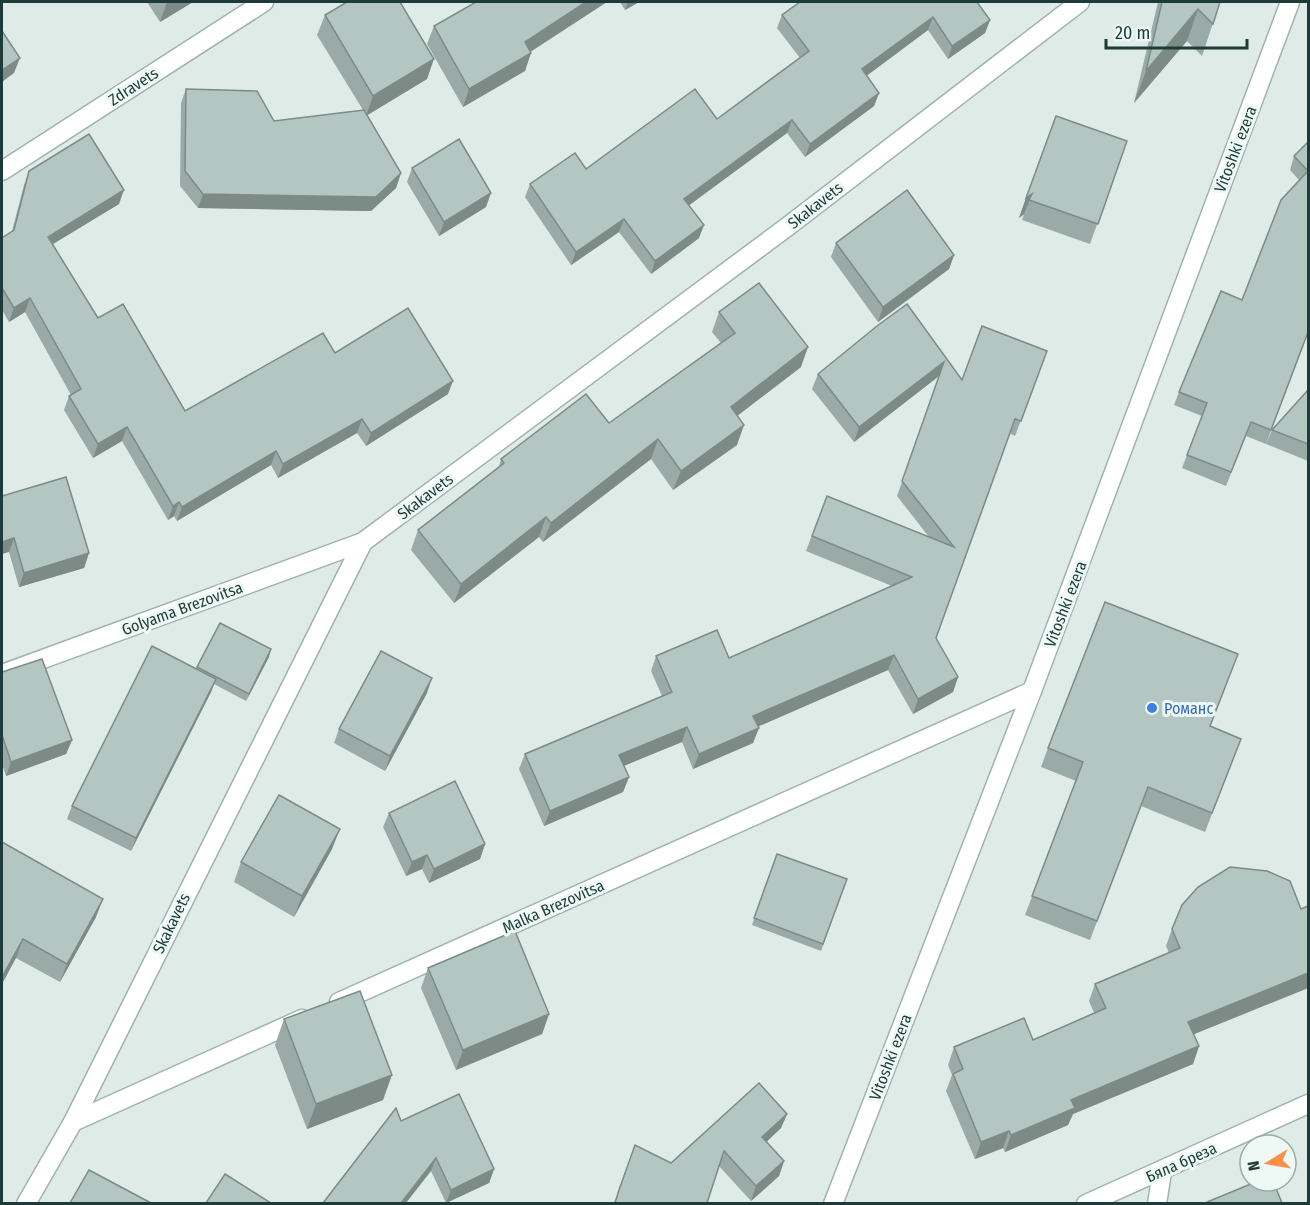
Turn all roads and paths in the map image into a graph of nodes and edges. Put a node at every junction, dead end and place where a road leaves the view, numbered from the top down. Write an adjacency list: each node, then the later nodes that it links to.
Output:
1 (264, 2): 4 (street, Zdravets)
2 (1080, 2): 5 (street, Skakavets)
3 (1290, 2): 7 (street, Vitoshki ezera)
4 (2, 171)
5 (363, 542): 6 (street, Golyama Brezovitsa); 9 (street, Skakavets)
6 (2, 674)
7 (1032, 691): 9 (street, Malka Brezovitsa); 12 (street, Vitoshki ezera)
8 (1308, 1104): 10 (street, Бяла бреза)
9 (73, 1122): 11 (street, Skakavets)
10 (1161, 1172): 13 (street, Бяла бреза); 14 (street)
11 (26, 1203)
12 (833, 1203)
13 (1086, 1203)
14 (1157, 1203)

